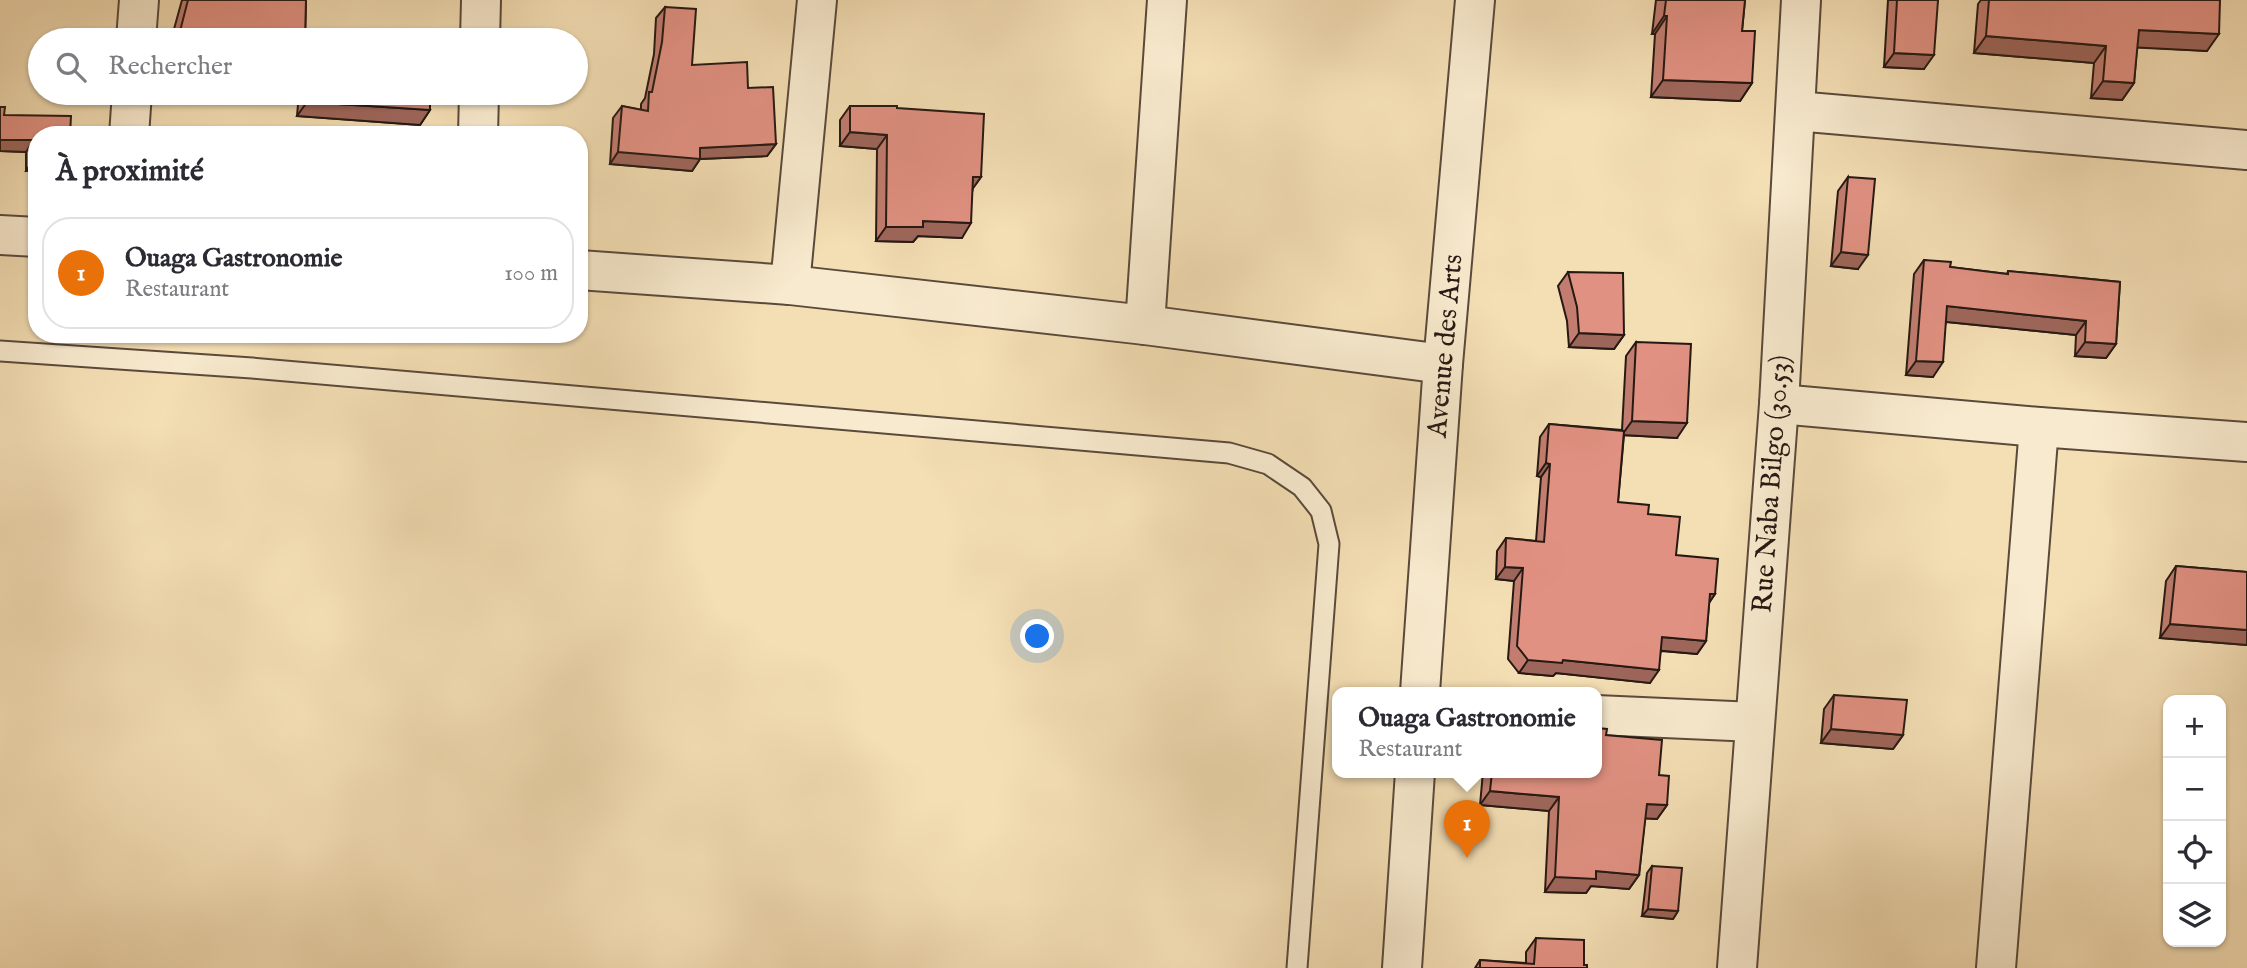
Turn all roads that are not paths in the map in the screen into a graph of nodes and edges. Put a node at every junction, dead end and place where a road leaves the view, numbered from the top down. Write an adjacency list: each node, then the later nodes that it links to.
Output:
1 (139, 0): 7 (street)
2 (481, 0): 8 (street)
3 (817, 0): 18 (street)
4 (1167, 0): 19 (street)
5 (1475, 0): 21 (street, Avenue des Arts)
6 (1801, 0): 11 (street, Rue Naba Bilgo (30.53))
7 (137, 28)
8 (480, 28)
9 (131, 105): 12 (street)
10 (479, 105): 13 (street)
11 (1796, 111): 14 (street); 22 (street, Rue Naba Bilgo (30.53))
12 (130, 126)
13 (478, 126)
14 (2247, 149)
15 (0, 236): 16 (street)
16 (28, 237)
17 (588, 271): 18 (street)
18 (790, 285): 19 (street)
19 (1145, 325): 21 (street)
20 (0, 351): 29 (lane)
21 (1443, 364): 25 (street, Avenue des Arts)
22 (1779, 404): 23 (street); 27 (street, Rue Naba Bilgo (30.53))
23 (2039, 427): 24 (street); 32 (street)
24 (2247, 442)
25 (1420, 687)
26 (1602, 715): 27 (street)
27 (1755, 722): 31 (street, Rue Naba Bilgo (30.53))
28 (1415, 778): 30 (street)
29 (1297, 968)
30 (1402, 968)
31 (1737, 968)
32 (1996, 968)

